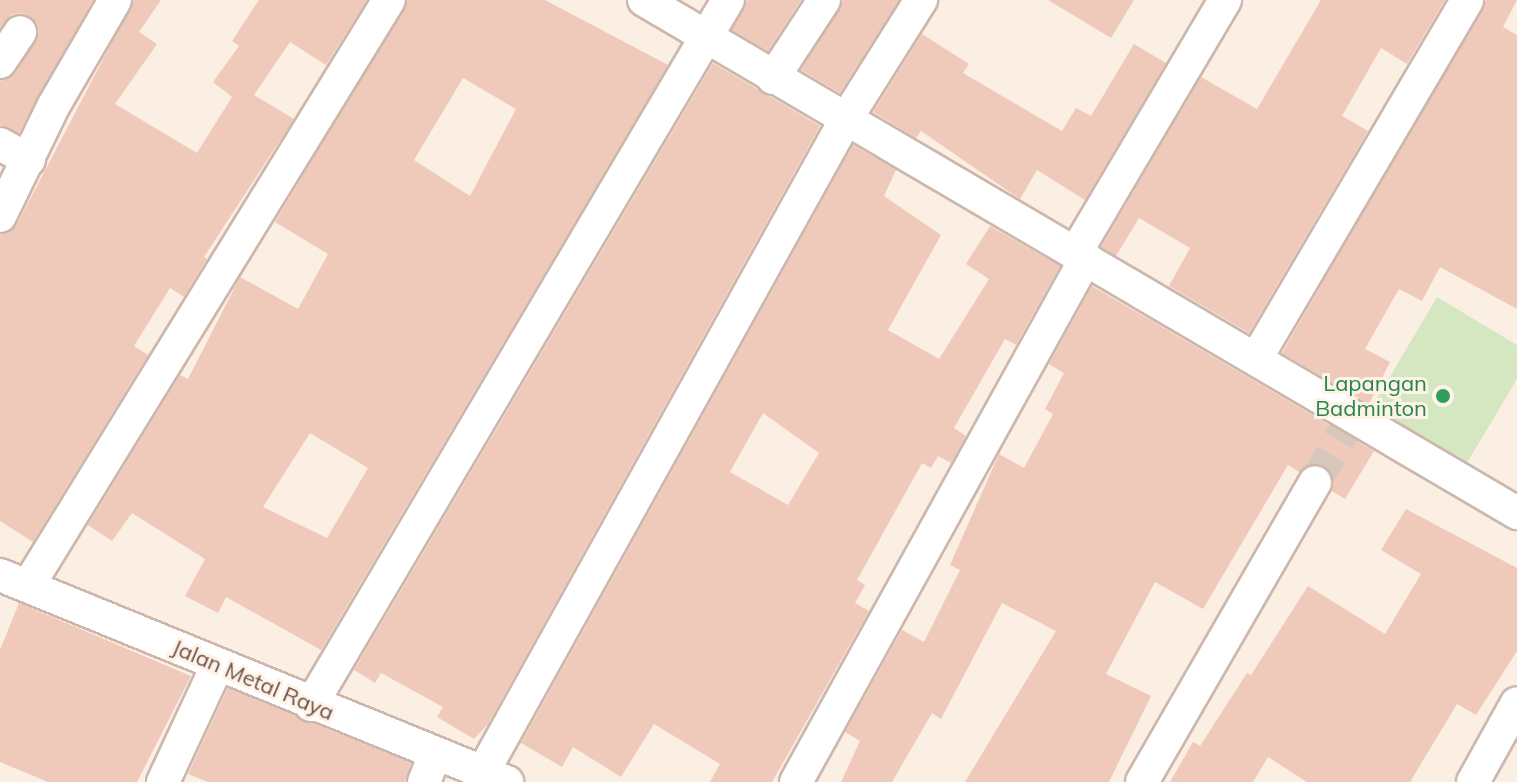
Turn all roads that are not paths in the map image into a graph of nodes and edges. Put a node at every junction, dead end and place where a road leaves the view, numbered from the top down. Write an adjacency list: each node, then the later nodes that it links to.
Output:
1 (115, 0): 15 (street)
2 (389, 0): 21 (street)
3 (644, 0): 10 (street)
4 (728, 0): 10 (street)
5 (824, 0): 12 (street)
6 (921, 0): 13 (street)
7 (1225, 0): 17 (street)
8 (1467, 0): 18 (street)
9 (20, 32): 11 (street)
10 (706, 40): 12 (street); 24 (street)
11 (0, 62)
12 (773, 78): 13 (street)
13 (846, 119): 17 (street); 26 (street)
14 (0, 144): 15 (street)
15 (29, 160): 16 (street)
16 (0, 216)
17 (1081, 255): 18 (street); 28 (street)
18 (1257, 357): 20 (street)
19 (1315, 482): 29 (street)
20 (1517, 513)
21 (8, 580): 22 (street, Jalan Metal Raya)
22 (217, 666): 24 (street, Jalan Metal Raya); 27 (street)
23 (1517, 703): 30 (street)
24 (311, 705): 25 (street, Jalan Metal Raya)
25 (430, 769): 26 (street, Jalan Metal Raya)
26 (495, 777)
27 (163, 782)
28 (796, 782)
29 (1142, 782)
30 (1473, 782)

